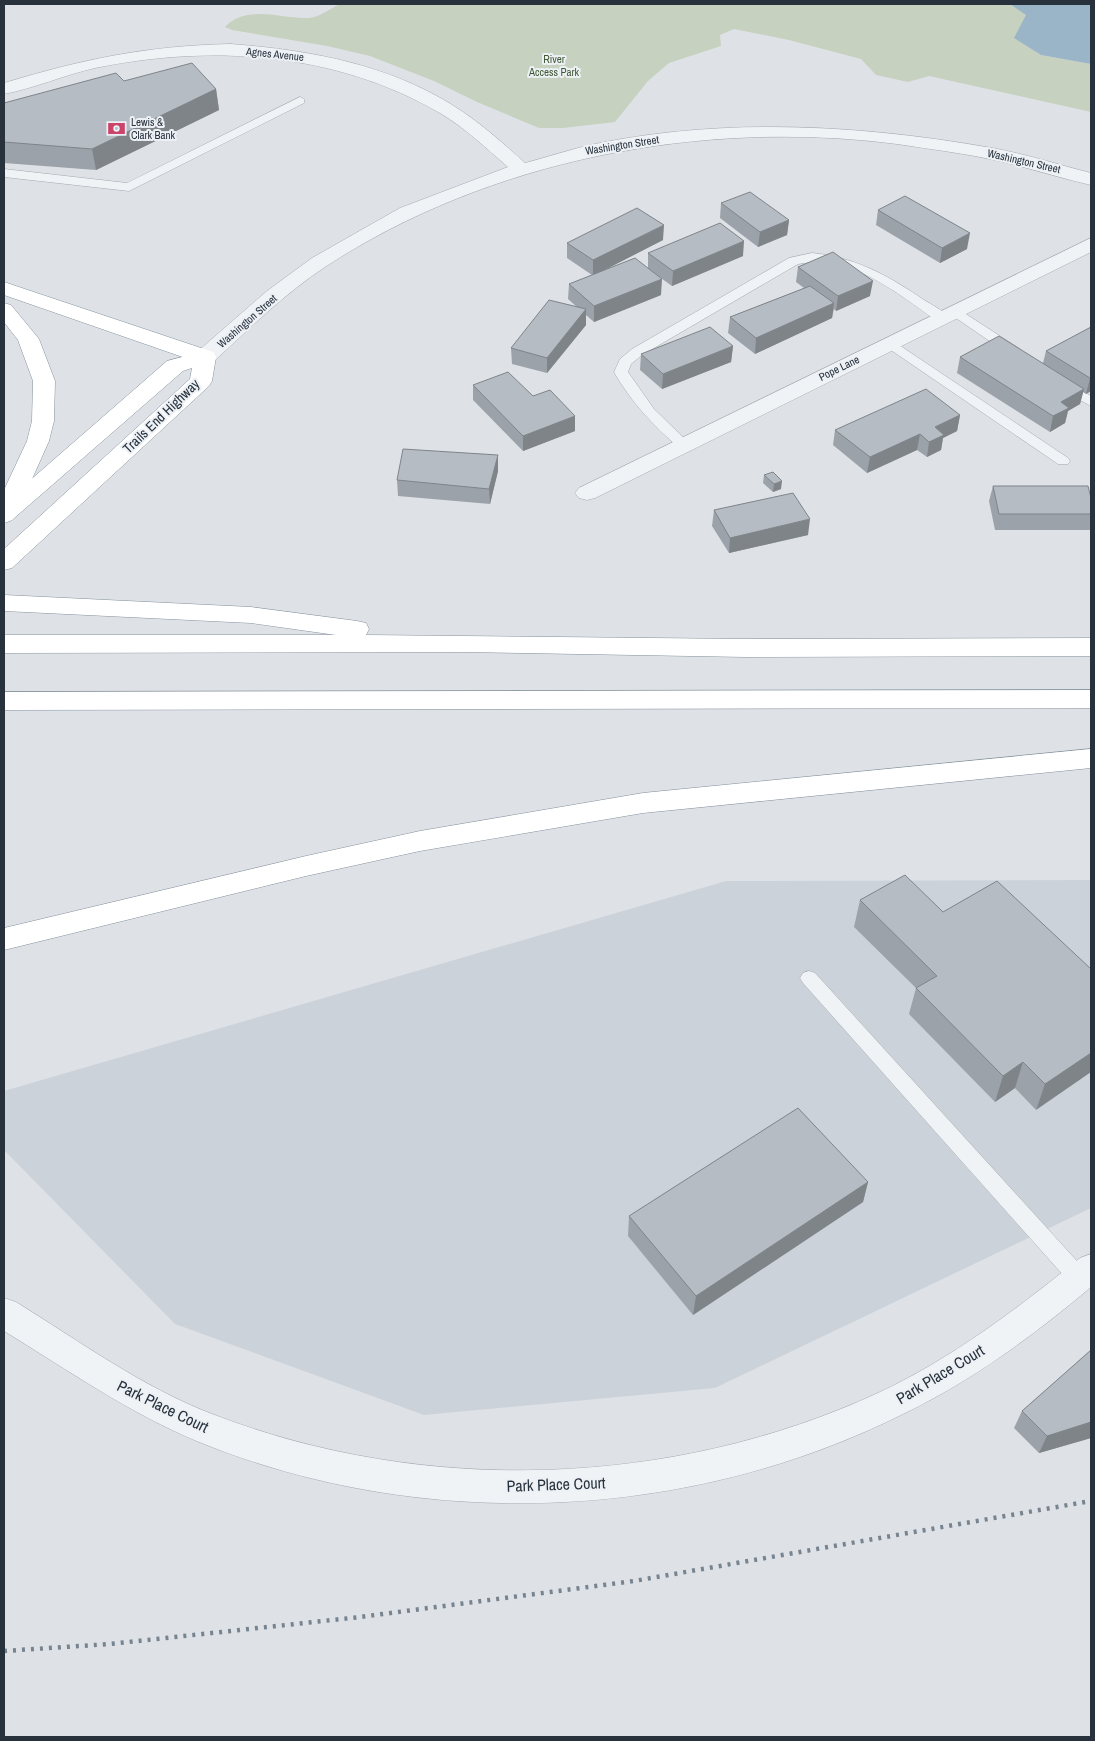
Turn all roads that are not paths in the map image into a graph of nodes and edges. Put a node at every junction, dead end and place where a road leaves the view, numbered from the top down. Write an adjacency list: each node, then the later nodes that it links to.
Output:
1 (4, 89): 3 (street, Agnes Avenue)
2 (300, 101): 4 (lane)
3 (520, 168): 5 (street, Washington Street); 11 (street, Washington Street)
4 (4, 173)
5 (1091, 179)
6 (1091, 244): 9 (street, Pope Lane)
7 (4, 288): 11 (highway)
8 (4, 309): 18 (highway)
9 (949, 314): 10 (street, Pope Lane); 12 (lane); 15 (lane)
10 (890, 343): 15 (street, Pope Lane); 16 (lane)
11 (206, 357): 18 (highway, Trails End Highway); 19 (highway, Trails End Highway)
12 (1024, 359)
13 (1048, 375): 14 (lane)
14 (1091, 402)
15 (684, 445): 17 (street, Pope Lane)
16 (1063, 461)
17 (587, 493)
18 (4, 515)
19 (4, 562)
20 (4, 603): 21 (highway)
21 (462, 643): 22 (highway); 23 (highway)
22 (4, 644)
23 (1091, 647)
24 (1091, 699): 25 (highway)
25 (4, 701)
26 (1091, 758): 27 (highway)
27 (4, 939)
28 (809, 978): 29 (lane)
29 (1085, 1273): 30 (street, Park Place Court)
30 (4, 1313)

